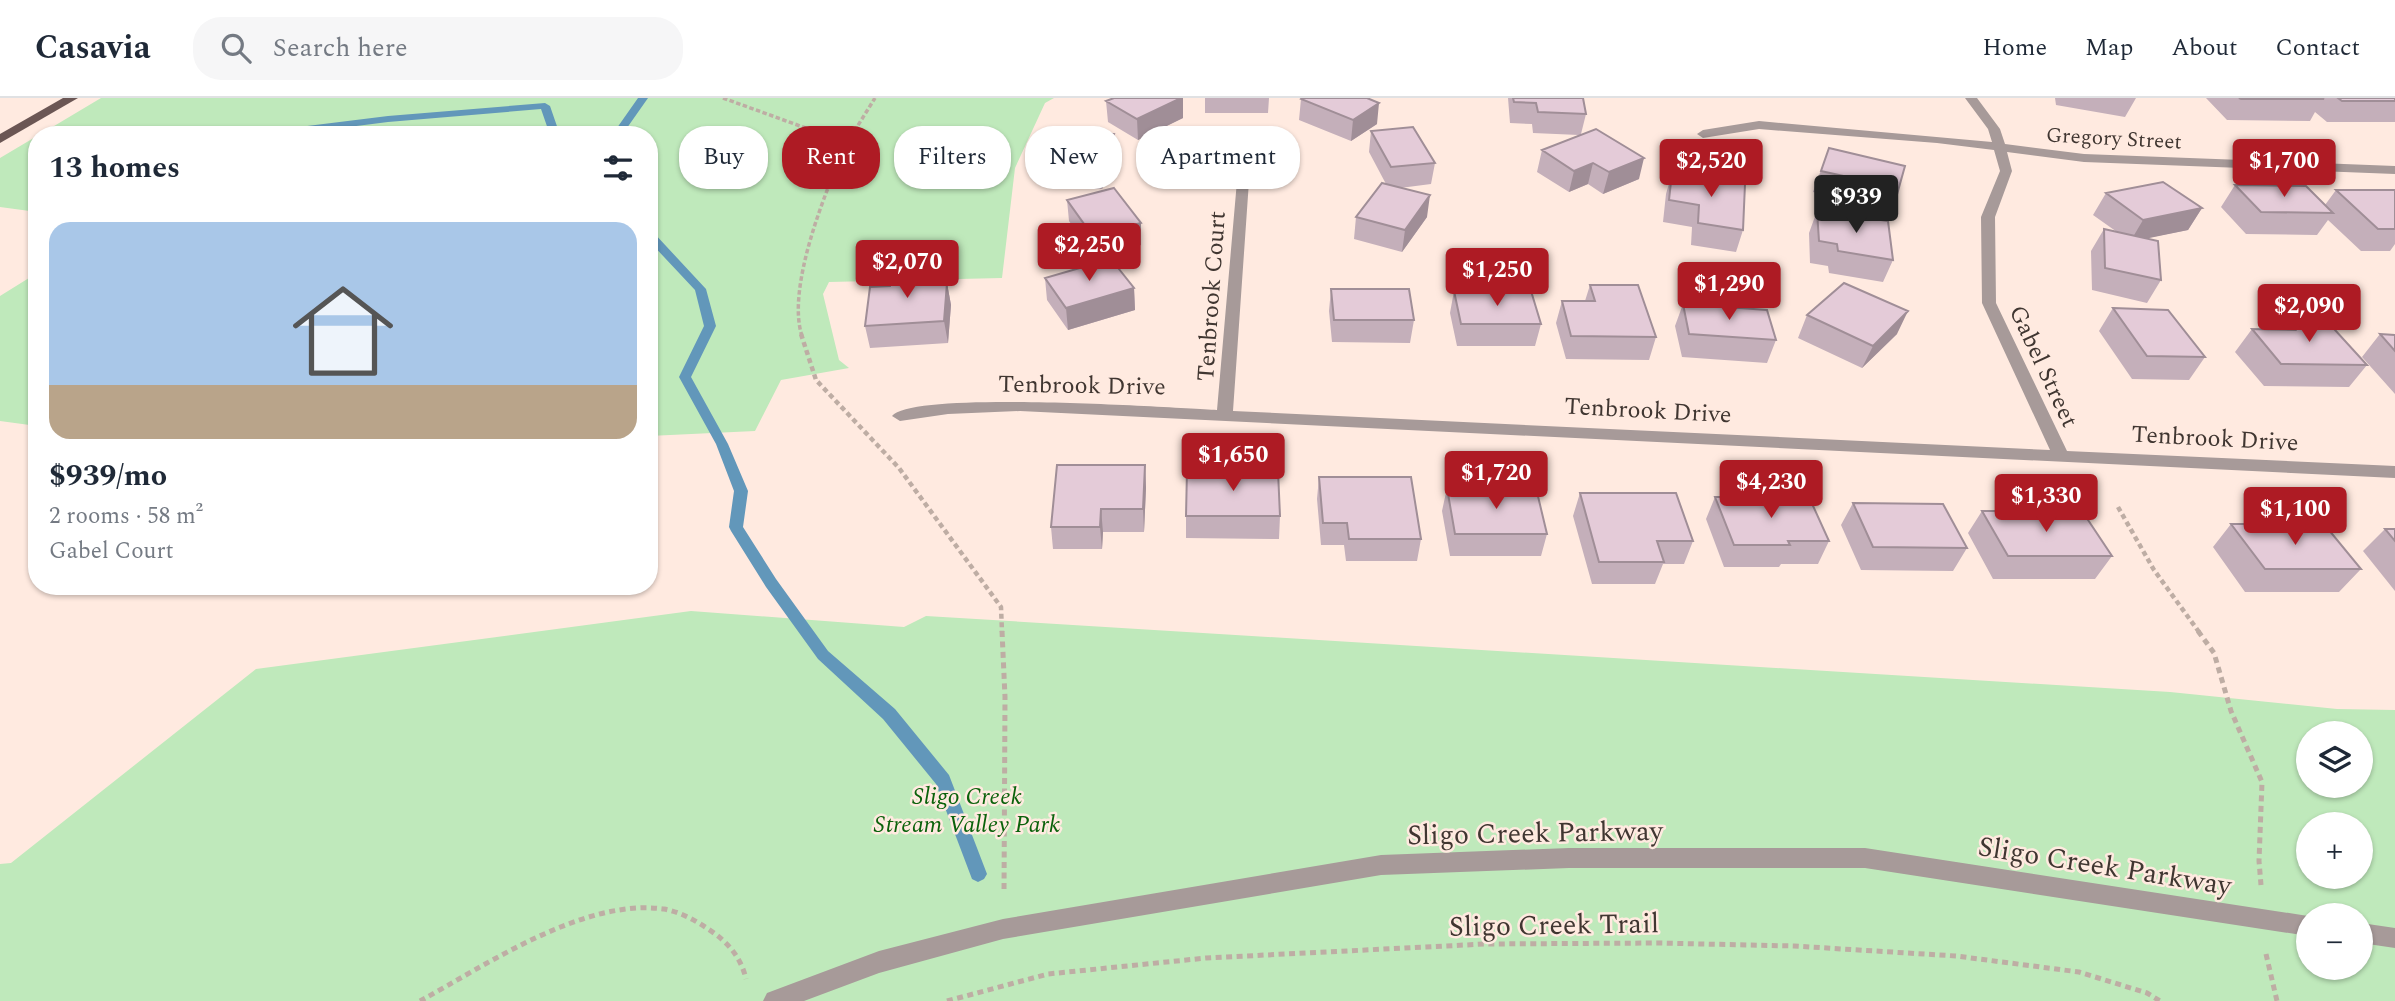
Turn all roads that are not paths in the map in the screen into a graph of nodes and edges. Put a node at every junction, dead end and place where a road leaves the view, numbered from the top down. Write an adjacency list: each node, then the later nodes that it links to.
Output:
1 (72, 98): 4 (main road)
2 (1971, 98): 5 (street, Gabel Street)
3 (1703, 134): 5 (street, Gregory Street)
4 (0, 139)
5 (2000, 148): 6 (street, Gregory Street); 10 (street, Gabel Street)
6 (2395, 170)
7 (1242, 189): 8 (street, Tenbrook Court)
8 (1225, 414): 9 (street, Tenbrook Drive); 10 (street, Tenbrook Drive)
9 (900, 416)
10 (2061, 455): 11 (street, Tenbrook Drive)
11 (2395, 472)
12 (2296, 924): 15 (street, Sligo Creek Parkway)
13 (2373, 935): 14 (street)
14 (2395, 939)
15 (775, 1001)

